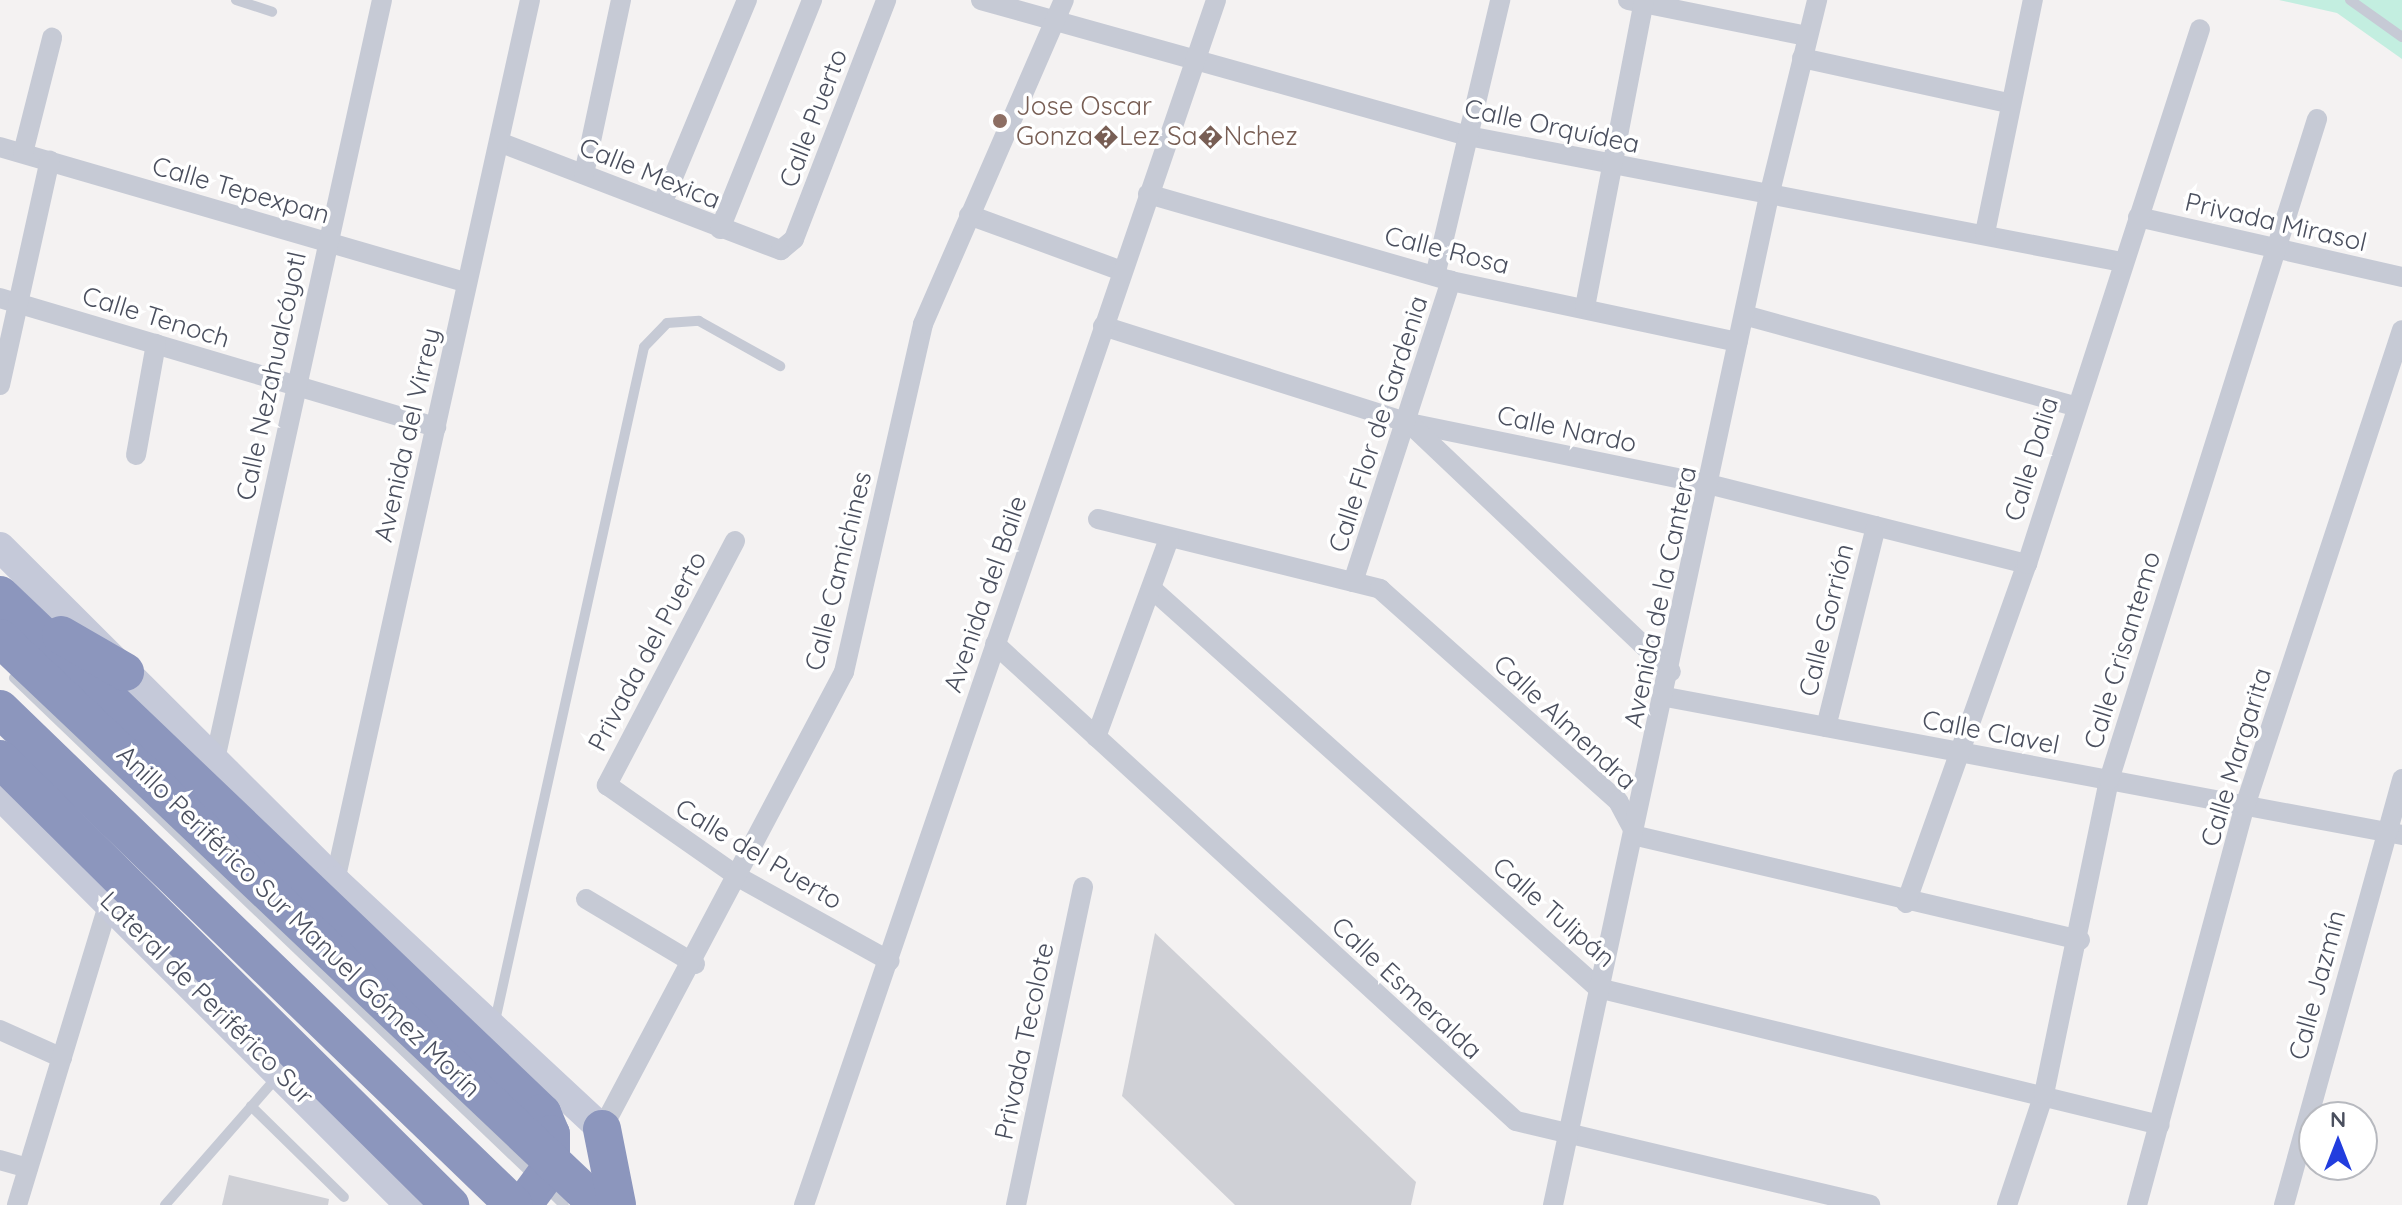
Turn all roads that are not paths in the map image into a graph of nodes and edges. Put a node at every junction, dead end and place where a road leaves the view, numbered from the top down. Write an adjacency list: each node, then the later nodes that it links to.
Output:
1 (236, 0): 16 (lane)
2 (382, 0): 40 (street, Calle Nezahualcóyotl)
3 (530, 0): 27 (street, Avenida del Virrey)
4 (621, 0): 32 (street)
5 (747, 0): 35 (street)
6 (812, 0): 38 (street)
7 (886, 0): 42 (street, Calle Puerto)
8 (981, 0): 17 (street, Calle Orquídea)
9 (1064, 0): 17 (street, Calle Camichines)
10 (1216, 0): 23 (street, Avenida del Baile)
11 (1500, 0): 26 (street, Calle Flor de Gardenia)
12 (1817, 0): 19 (street, Avenida de la Cantera)
13 (2033, 0): 24 (street)
14 (2350, 0): 20 (lane)
15 (1638, 1): 19 (street); 31 (street)
16 (272, 12)
17 (1055, 23): 23 (street, Calle Orquídea); 36 (street, Calle Camichines)
18 (2200, 29): 37 (street, Calle Dalia)
19 (1807, 36): 22 (street, Avenida de la Cantera)
20 (2402, 37)
21 (52, 38): 29 (street)
22 (1802, 58): 24 (street); 34 (street, Avenida de la Cantera)
23 (1194, 59): 26 (street, Calle Orquídea); 33 (street, Avenida del Baile)
24 (2009, 103): 39 (street)
25 (2317, 119): 41 (street, Calle Crisantemo)
26 (1468, 136): 31 (street, Calle Orquídea); 46 (street, Calle Flor de Gardenia)
27 (499, 142): 32 (street, Calle Mexica); 47 (street, Avenida del Virrey)
28 (0, 147): 29 (street, Calle Tepexpan)
29 (23, 153): 30 (street, Calle Tepexpan)
30 (50, 160): 40 (street, Calle Tepexpan); 48 (street)
31 (1607, 166): 34 (street, Calle Orquídea); 49 (street)
32 (584, 174): 35 (street, Calle Mexica)
33 (1148, 194): 44 (street, Avenida del Baile); 46 (street, Calle Rosa)
34 (1769, 196): 39 (street, Calle Orquídea); 50 (street, Avenida de la Cantera)
35 (662, 204): 38 (street, Calle Mexica)
36 (969, 215): 44 (street); 92 (street, Calle Camichines)
37 (2138, 217): 41 (street, Privada Mirasol); 43 (street, Calle Dalia)
38 (720, 229): 42 (street, Calle Mexica)
39 (1985, 233): 43 (street, Calle Orquídea)
40 (327, 242): 47 (street, Calle Tepexpan); 57 (street, Calle Nezahualcóyotl)
41 (2275, 249): 45 (street, Privada Mirasol); 86 (street, Calle Crisantemo)
42 (781, 250)
43 (2122, 262): 58 (street, Calle Dalia)
44 (1122, 271): 51 (street, Avenida del Baile)
45 (2402, 277)
46 (1443, 279): 49 (street, Calle Rosa); 59 (street, Calle Flor de Gardenia)
47 (467, 283): 60 (street, Avenida del Virrey)
48 (9, 300): 54 (street, Calle Tenoch); 56 (street)
49 (1585, 307): 53 (street, Calle Rosa)
50 (1744, 315): 53 (street, Avenida de la Cantera); 58 (street)
51 (1103, 326): 59 (street, Calle Nardo); 72 (street, Avenida del Baile)
52 (2402, 330): 89 (street, Calle Margarita)
53 (1738, 342): 62 (street, Avenida de la Cantera)
54 (156, 344): 57 (street, Calle Tenoch); 61 (street)
55 (780, 366): 103 (lane)
56 (0, 385)
57 (295, 385): 60 (street, Calle Tenoch); 84 (street, Calle Nezahualcóyotl)
58 (2074, 406): 68 (street, Calle Dalia)
59 (1409, 423): 62 (street, Calle Nardo); 69 (street, Calle Flor de Gardenia); 75 (street)
60 (436, 427): 93 (street, Avenida del Virrey)
61 (136, 455)
62 (1712, 485): 64 (street, Calle Nardo); 75 (street, Avenida de la Cantera)
63 (1098, 519): 65 (street, Calle Almendra)
64 (1876, 526): 68 (street, Calle Nardo); 79 (street, Calle Gorrión)
65 (1169, 539): 69 (street, Calle Almendra); 70 (street)
66 (735, 541): 87 (street, Privada del Puerto)
67 (0, 547): 74 (street)
68 (2027, 564): 81 (street, Calle Dalia)
69 (1353, 582): 91 (street, Calle Almendra)
70 (1152, 589): 80 (street); 101 (street, Calle Tulipán)
71 (5, 614): 74 (highway); 103 (highway); 121 (highway, Anillo Periférico Sur Manuel Gómez Morín)
72 (995, 644): 80 (street, Calle Esmeralda); 99 (street, Avenida del Baile)
73 (0, 664): 120 (lane)
74 (125, 672): 84 (street)
75 (1671, 672): 77 (street, Avenida de la Cantera)
76 (0, 686): 83 (lane)
77 (1666, 697): 79 (street, Calle Clavel); 91 (street, Avenida de la Cantera)
78 (0, 709): 114 (highway)
79 (1826, 727): 81 (street, Calle Clavel)
80 (1096, 737): 110 (street, Calle Esmeralda)
81 (1960, 752): 86 (street, Calle Clavel); 97 (street, Calle Dalia)
82 (0, 759): 118 (highway)
83 (80, 763)
84 (214, 764): 93 (street)
85 (2402, 779): 90 (street, Calle Jazmín)
86 (2109, 780): 89 (street, Calle Clavel); 98 (street, Calle Crisantemo)
87 (607, 785): 92 (street, Calle del Puerto)
88 (0, 795): 95 (street, Lateral de Periférico Sur)
89 (2245, 806): 90 (street, Calle Clavel); 108 (street, Calle Margarita)
90 (2394, 834): 129 (street, Calle Jazmín)
91 (1637, 836): 97 (street); 101 (street, Avenida de la Cantera)
92 (740, 878): 99 (street, Calle del Puerto); 100 (street, Calle Camichines)
93 (335, 881): 103 (street)
94 (1083, 887): 124 (street, Privada Tecolote)
95 (110, 899): 104 (street); 105 (street, Lateral de Periférico Sur)
96 (586, 899): 100 (street)
97 (1906, 903): 98 (street)
98 (2080, 940): 106 (street, Calle Crisantemo)
99 (890, 961): 123 (street, Avenida del Baile)
100 (695, 964): 109 (street, Calle Camichines)
101 (1598, 988): 106 (street, Calle Tulipán); 110 (street, Avenida de la Cantera)
102 (0, 1030): 104 (street)
103 (487, 1043): 109 (street); 114 (highway)
104 (62, 1058): 112 (street)
105 (281, 1072): 107 (lane); 117 (street, Lateral de Periférico Sur)
106 (2044, 1094): 108 (street, Calle Tulipán); 127 (street, Calle Crisantemo)
107 (251, 1106): 113 (lane); 116 (lane)
108 (2160, 1125): 128 (street, Calle Margarita)
109 (602, 1129): 122 (highway)
110 (1567, 1138): 125 (street, Avenida de la Cantera); 126 (street, Calle Esmeralda)
111 (0, 1160): 112 (street)
112 (28, 1168): 115 (street)
113 (344, 1197)
114 (518, 1198): 119 (lane)
115 (17, 1205)
116 (165, 1205)
117 (410, 1205)
118 (450, 1205)
119 (539, 1205)
120 (564, 1205)
121 (598, 1205)
122 (617, 1205)
123 (804, 1205)
124 (1016, 1205)
125 (1553, 1205)
126 (1870, 1205)
127 (2007, 1205)
128 (2137, 1205)
129 (2284, 1205)

